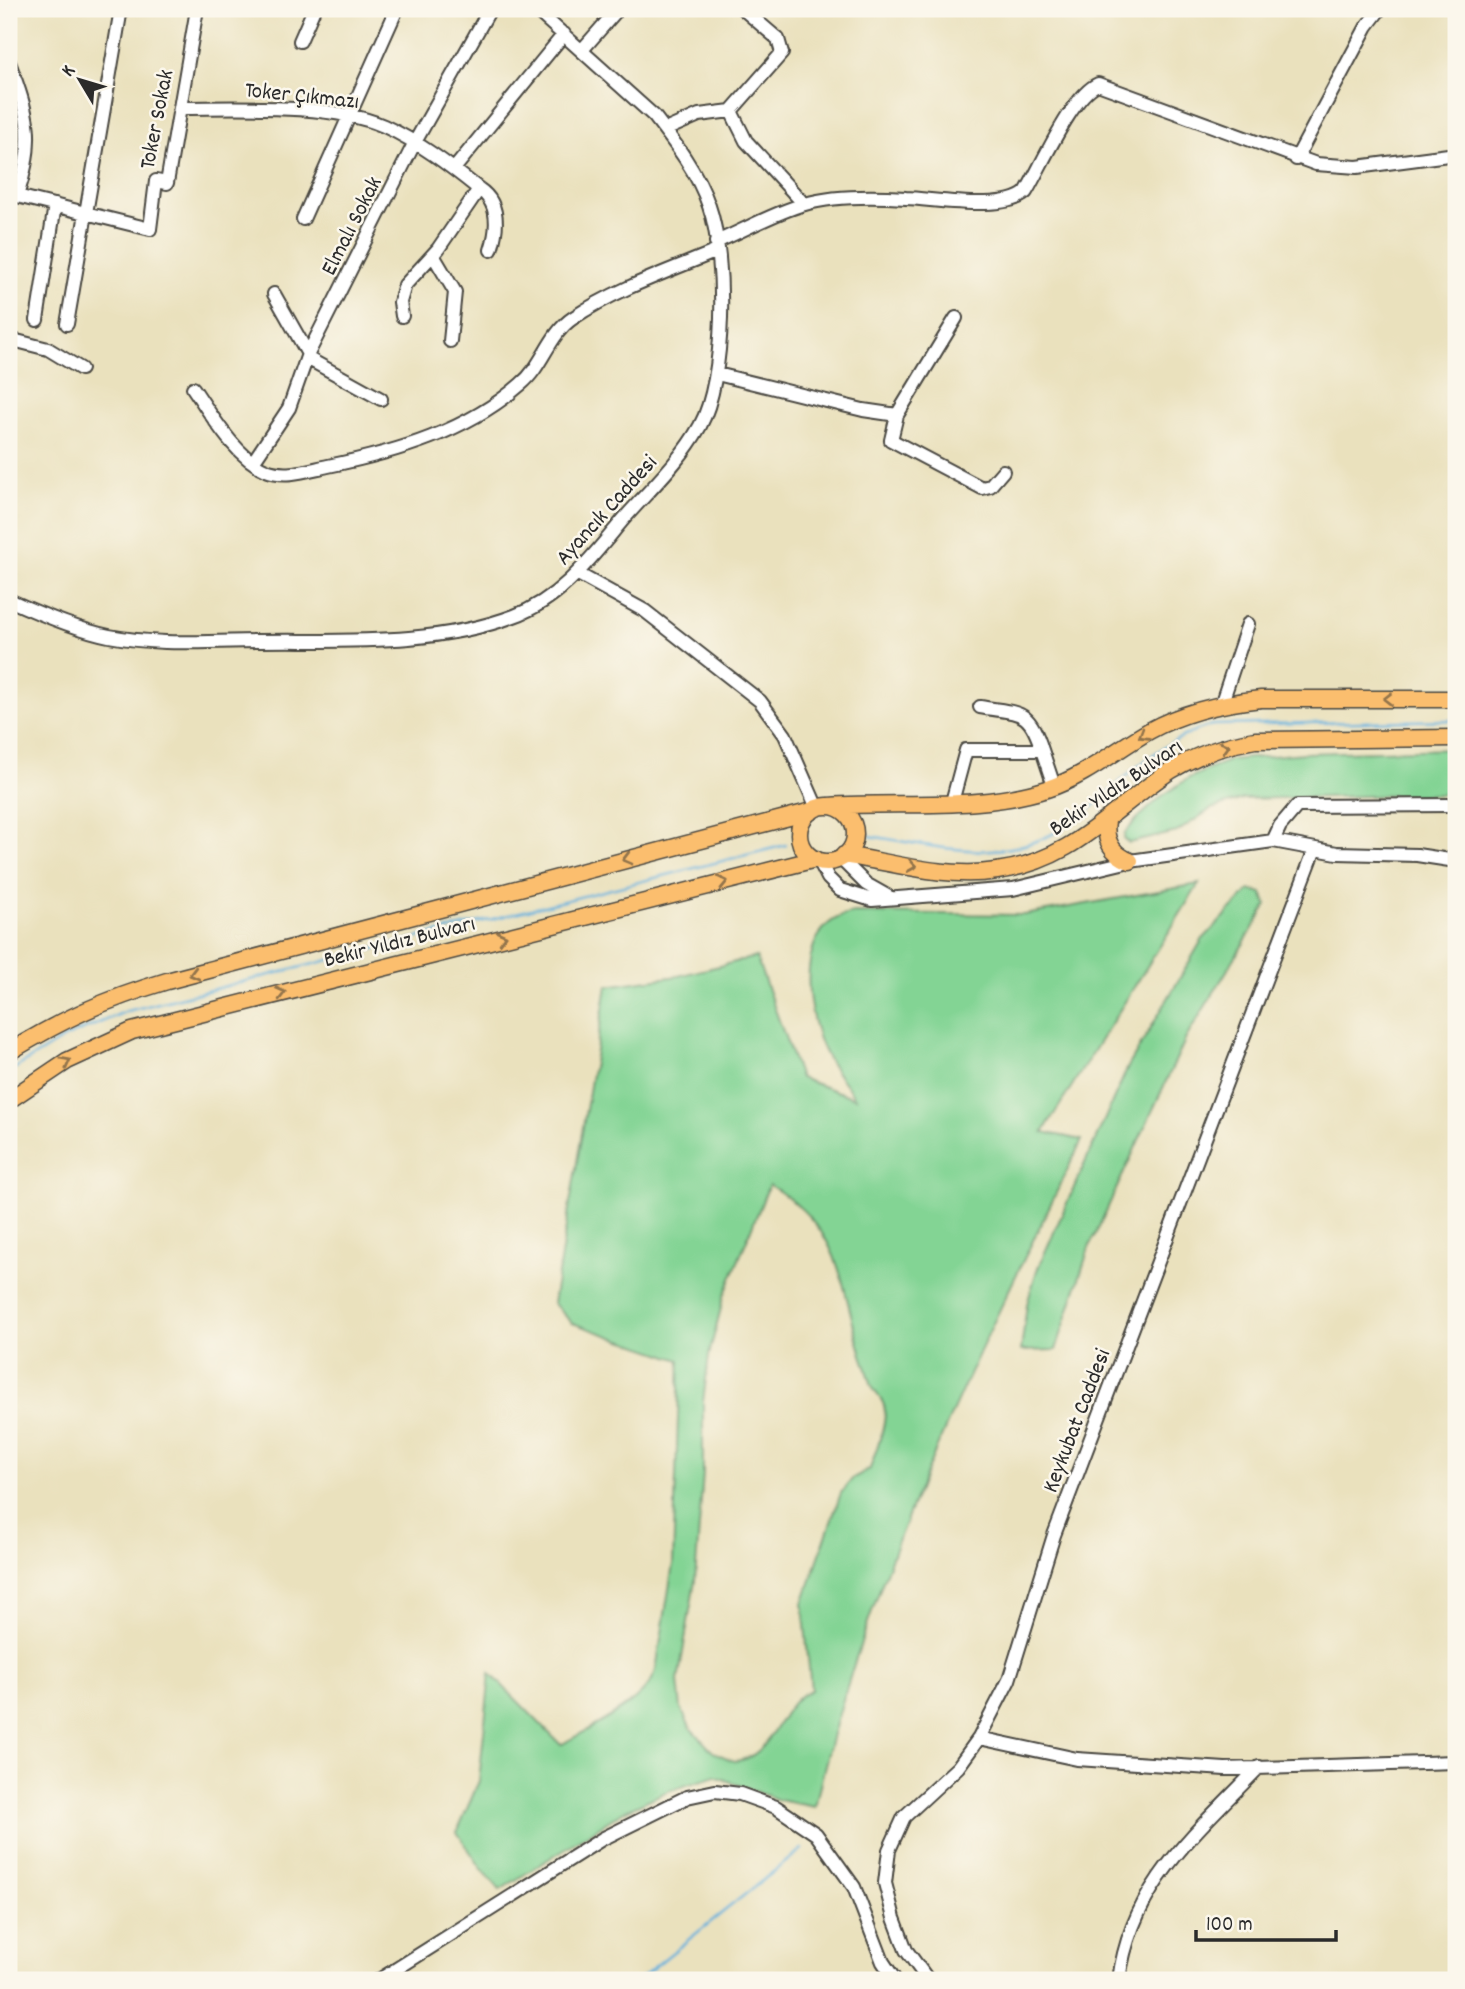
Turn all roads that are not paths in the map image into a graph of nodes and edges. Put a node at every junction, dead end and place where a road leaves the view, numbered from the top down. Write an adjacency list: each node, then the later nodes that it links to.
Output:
1 (121, 9): 26 (street)
2 (197, 9): 14 (street, Toker Sokak)
3 (314, 9): 11 (street)
4 (397, 9): 16 (street)
5 (489, 9): 18 (street, Elmalı Sokak)
6 (534, 9): 10 (street, Ayancık Caddesi)
7 (618, 9): 12 (street)
8 (743, 9): 15 (street)
9 (1380, 9): 20 (street)
10 (564, 34): 12 (street, Ayancık Caddesi); 21 (street)
11 (300, 41)
12 (582, 50): 17 (street, Ayancık Caddesi)
13 (9, 62): 23 (street)
14 (180, 108): 16 (street, Toker Çıkmazı); 26 (street, Toker Sokak)
15 (731, 111): 17 (street); 24 (street)
16 (347, 117): 18 (street, Toker Çıkmazı); 27 (street)
17 (665, 130): 28 (street, Ayancık Caddesi)
18 (415, 142): 21 (street, Toker Çıkmazı); 38 (street, Elmalı Sokak)
19 (1456, 154): 20 (street)
20 (1296, 159): 24 (street)
21 (454, 169): 22 (street, Toker Çıkmazı)
22 (479, 189): 29 (street); 30 (street)
23 (13, 195): 25 (street)
24 (804, 204): 28 (street)
25 (55, 205): 26 (street); 34 (street)
26 (87, 213): 35 (street)
27 (303, 219)
28 (717, 247): 40 (street, Ayancık Caddesi); 44 (street)
29 (491, 250)
30 (433, 255): 32 (street); 37 (street)
31 (274, 294): 38 (street)
32 (402, 316)
33 (956, 318): 43 (street)
34 (37, 320)
35 (67, 324)
36 (9, 339): 39 (street)
37 (450, 341)
38 (307, 356): 42 (street); 44 (street, Elmalı Sokak)
39 (81, 369)
40 (717, 374): 43 (street); 46 (street, Ayancık Caddesi)
41 (193, 388): 44 (street)
42 (381, 399)
43 (897, 415): 45 (street)
44 (253, 462)
45 (1003, 471)
46 (578, 574): 47 (street, Ayancık Caddesi); 57 (street)
47 (9, 600)
48 (1248, 624): 50 (street)
49 (1456, 699): 50 (main road, Bekir Yıldız Bulvarı, one-way to 50)
50 (1222, 705): 54 (main road, Bekir Yıldız Bulvarı, one-way to 54)
51 (980, 707): 53 (street)
52 (1456, 738): 58 (main road, Bekir Yıldız Bulvarı, one-way to 52)
53 (1042, 750): 54 (street); 55 (street)
54 (1054, 786): 55 (main road, Bekir Yıldız Bulvarı)
55 (952, 802): 57 (main road, Bekir Yıldız Bulvarı)
56 (1456, 805): 59 (street)
57 (819, 808): 61 (main road); 62 (main road); 66 (main road, Bekir Yıldız Bulvarı, one-way to 66)
58 (1107, 821): 61 (main road, Bekir Yıldız Bulvarı, one-way to 58); 63 (main road)
59 (1273, 841): 60 (street); 63 (street)
60 (1315, 849): 64 (street); 68 (street, Keykubat Caddesi)
61 (842, 857): 62 (main road); 65 (street)
62 (817, 860): 65 (street); 67 (main road, Bekir Yıldız Bulvarı, one-way to 62)
63 (1130, 861): 65 (street)
64 (1456, 862)
65 (896, 898)
66 (9, 1052)
67 (9, 1100)
68 (979, 1738): 70 (street); 73 (street, Keykubat Caddesi)
69 (1456, 1762): 70 (street)
70 (1259, 1767): 74 (street)
71 (379, 1980): 72 (street)
72 (895, 1980)
73 (928, 1980)
74 (1119, 1980)

